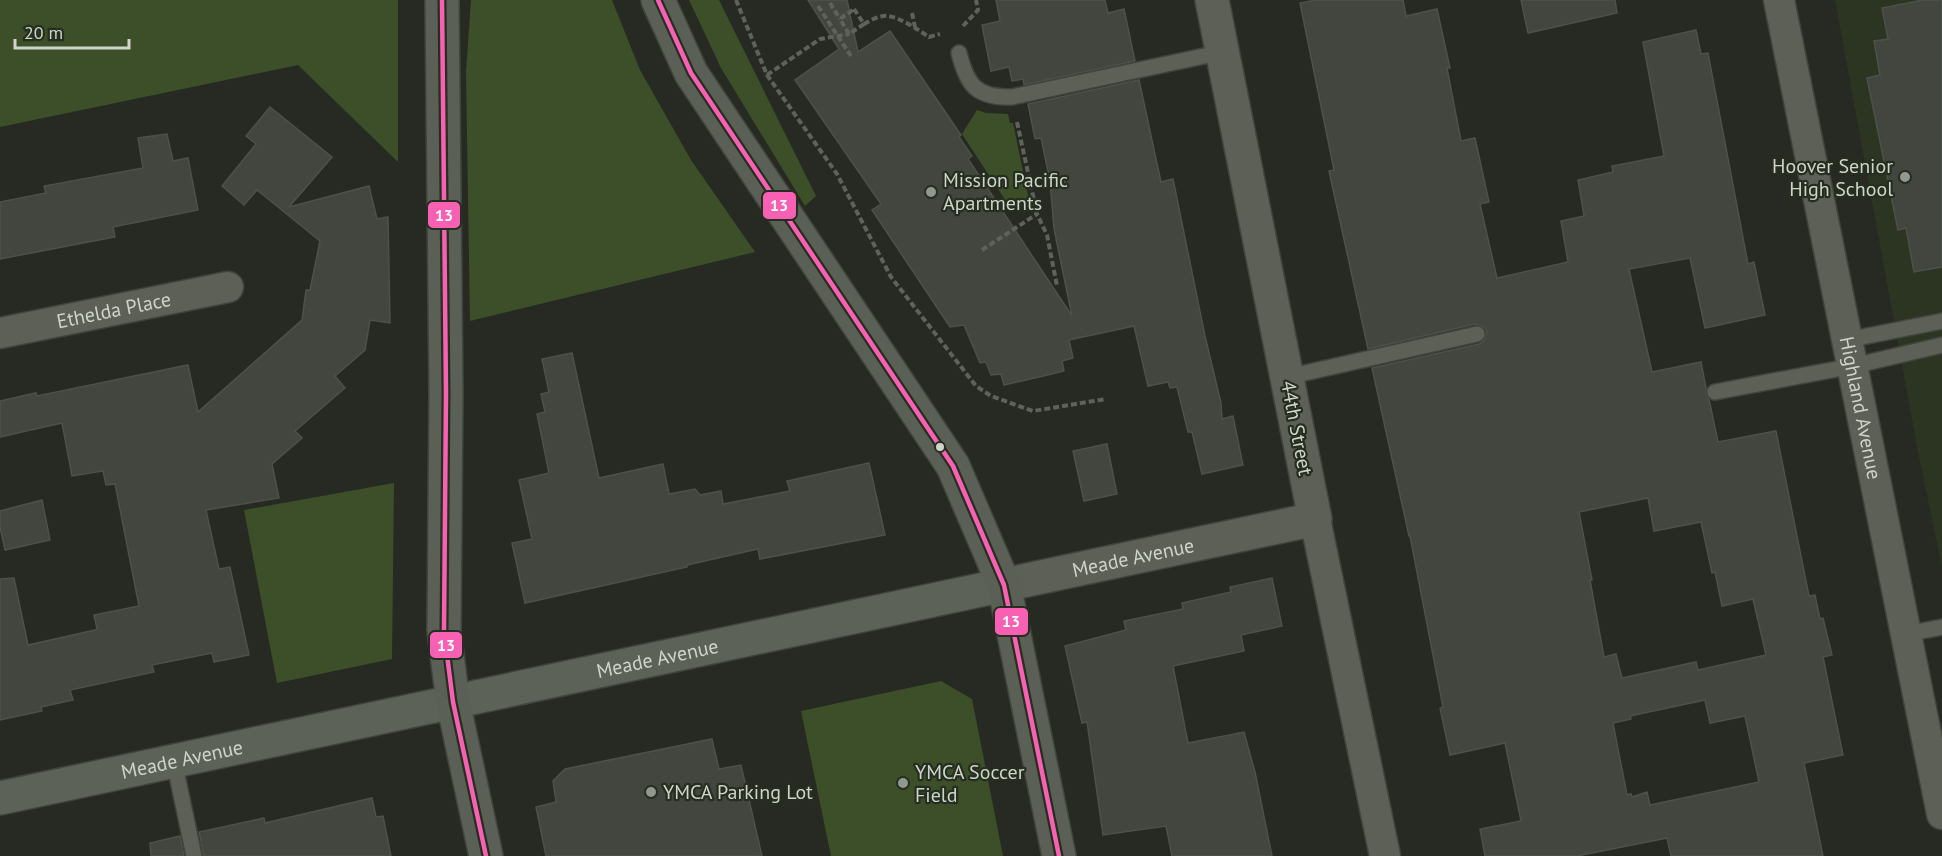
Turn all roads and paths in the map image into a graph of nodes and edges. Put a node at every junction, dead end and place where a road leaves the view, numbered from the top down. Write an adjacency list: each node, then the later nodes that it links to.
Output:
1 (442, 0): 38 (main road)
2 (658, 0): 35 (main road)
3 (736, 0): 20 (path)
4 (976, 0): 13 (path)
5 (1212, 0): 17 (street, 44th Street)
6 (1779, 0): 30 (street, Highland Avenue)
7 (830, 3): 10 (path)
8 (818, 6): 16 (path)
9 (912, 13): 12 (path)
10 (840, 19): 11 (path); 15 (path)
11 (864, 24): 12 (path); 15 (path)
12 (915, 28): 14 (path)
13 (960, 30)
14 (945, 33)
15 (849, 34): 16 (path)
16 (837, 35): 19 (path); 20 (path)
17 (1223, 52): 21 (lane); 31 (street, 44th Street)
18 (959, 53): 21 (lane)
19 (851, 56)
20 (767, 75): 33 (path)
21 (1012, 97): 22 (path)
22 (1037, 214): 23 (path); 24 (path)
23 (982, 250)
24 (1057, 286)
25 (228, 287): 27 (street, Ethelda Place)
26 (1942, 321): 30 (lane)
27 (0, 333)
28 (1477, 334): 31 (lane)
29 (1942, 345): 30 (lane)
30 (1850, 353): 32 (lane); 37 (street, Highland Avenue)
31 (1287, 377): 34 (street, 44th Street)
32 (1715, 392)
33 (1106, 399)
34 (1316, 519): 35 (street, Meade Avenue); 45 (street, 44th Street)
35 (1004, 585): 38 (main road, Meade Avenue); 44 (main road)
36 (1942, 627): 37 (lane)
37 (1906, 634): 41 (street, Highland Avenue)
38 (453, 702): 39 (main road, Meade Avenue); 43 (main road)
39 (174, 761): 40 (main road, Meade Avenue); 42 (lane)
40 (0, 798)
41 (1942, 814)
42 (194, 856)
43 (486, 856)
44 (1059, 856)
45 (1385, 856)

